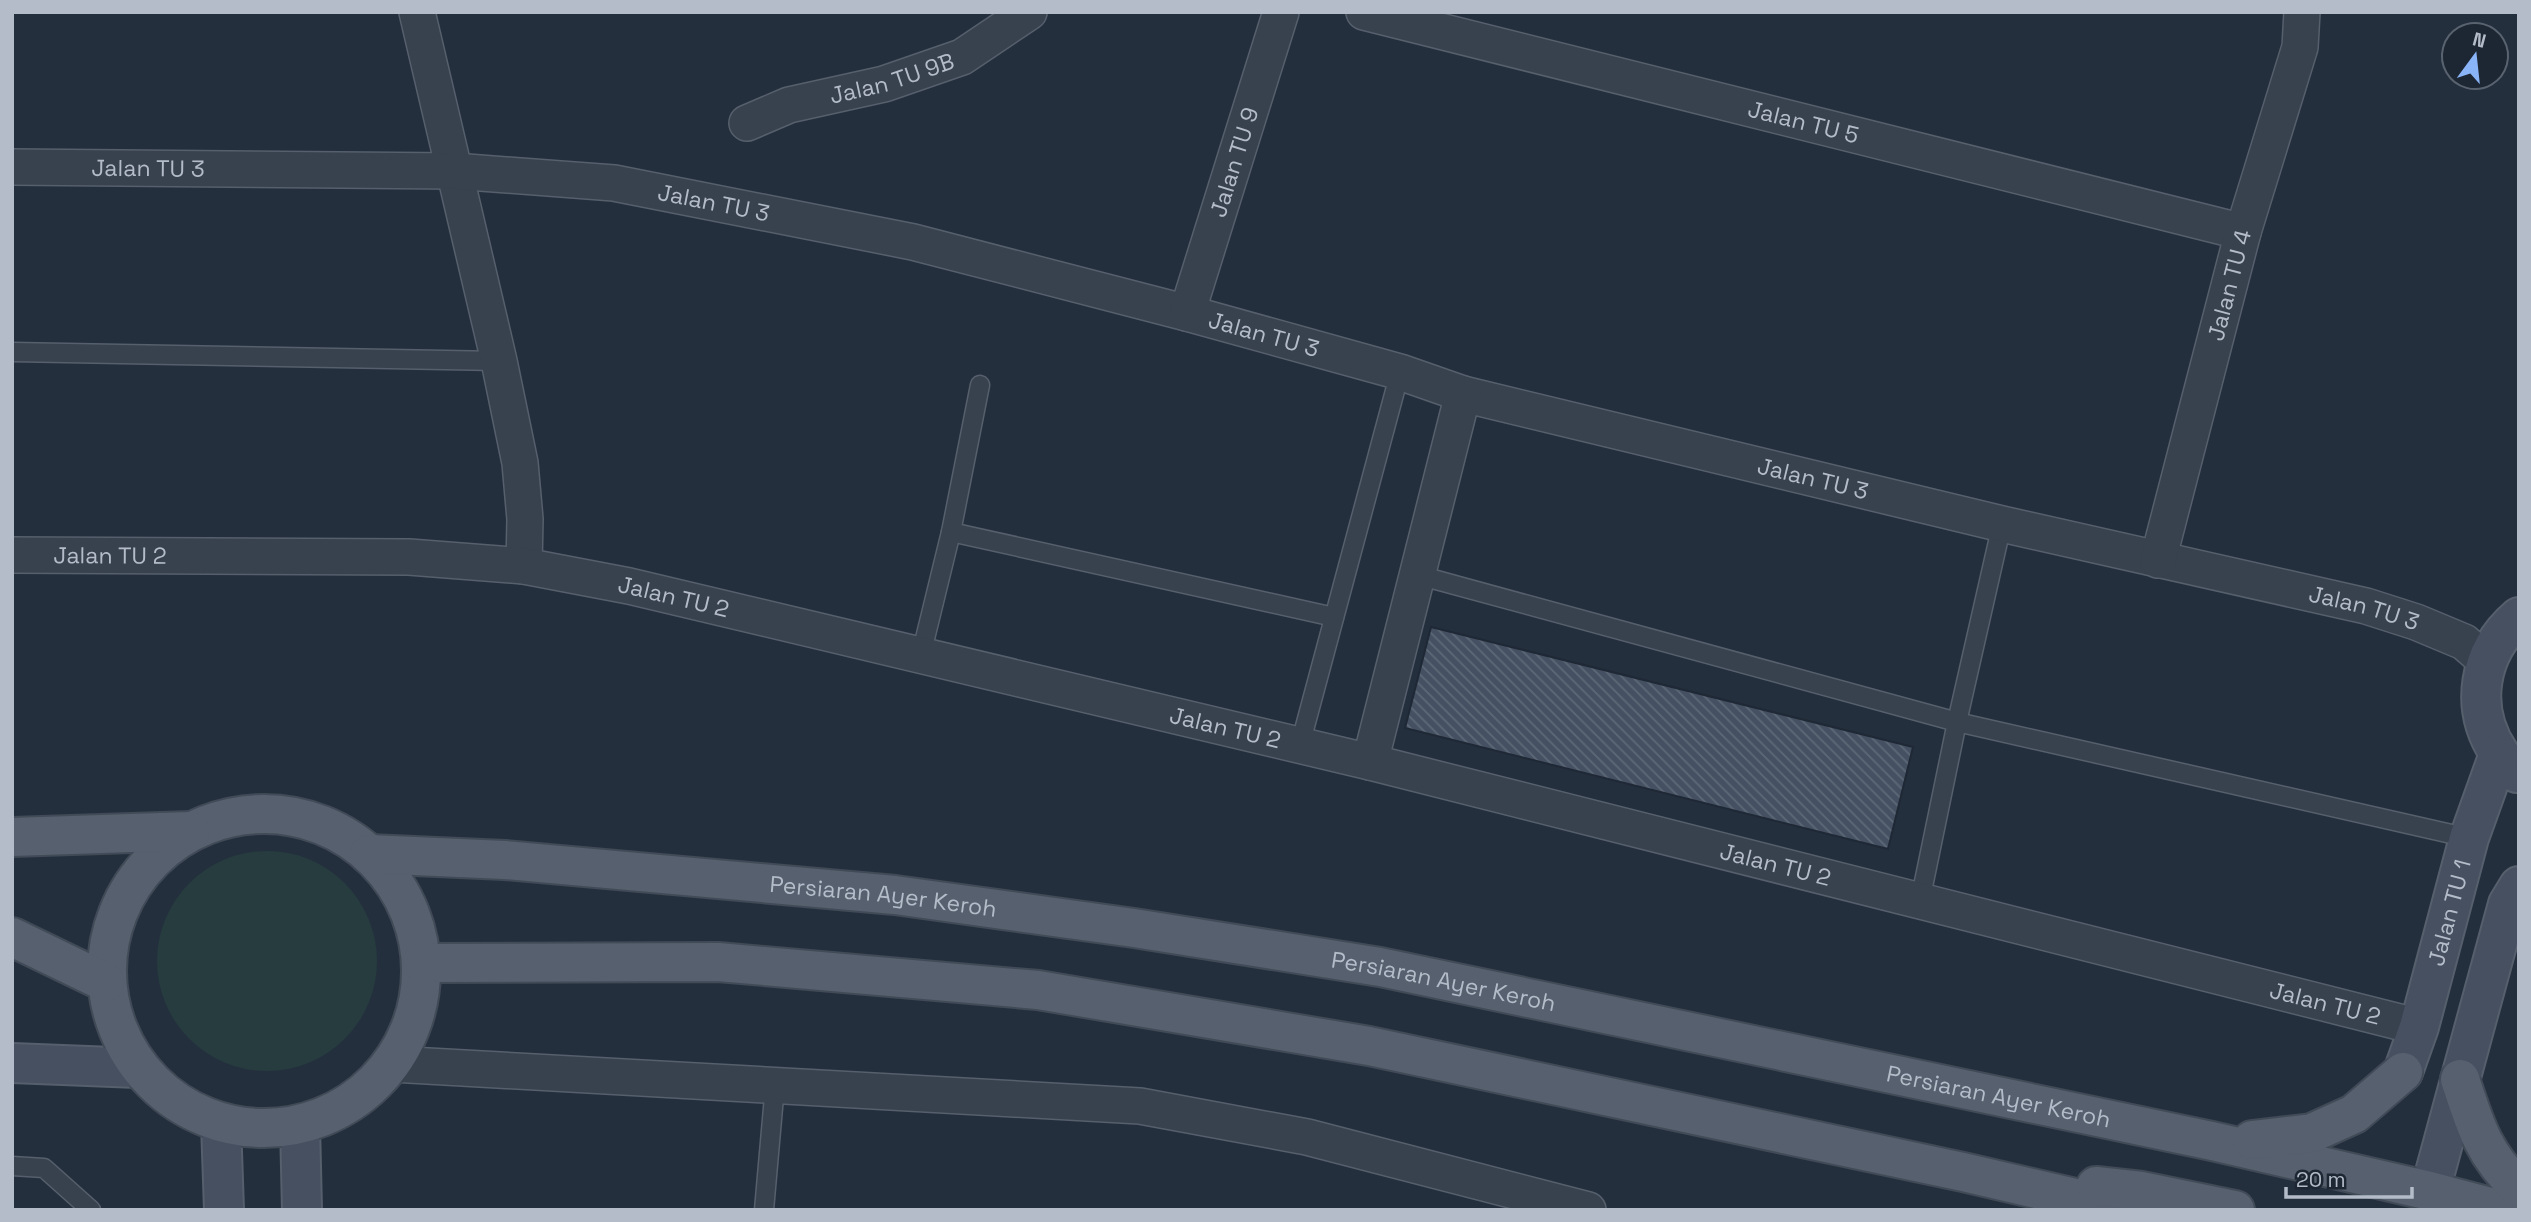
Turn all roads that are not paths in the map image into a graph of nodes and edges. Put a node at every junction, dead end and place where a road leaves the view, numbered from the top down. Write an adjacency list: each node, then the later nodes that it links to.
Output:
1 (417, 12): 8 (street)
2 (1029, 12): 6 (street, Jalan TU 9B)
3 (1281, 12): 10 (street, Jalan TU 9)
4 (1364, 12): 9 (street, Jalan TU 5)
5 (2302, 12): 9 (street, Jalan TU 4)
6 (747, 123)
7 (12, 167): 8 (street, Jalan TU 3)
8 (454, 171): 10 (street, Jalan TU 3); 12 (street)
9 (2243, 232): 19 (street, Jalan TU 4)
10 (1187, 313): 13 (street, Jalan TU 3)
11 (12, 352): 12 (lane)
12 (499, 361): 20 (street)
13 (1400, 372): 15 (street, Jalan TU 3); 22 (lane)
14 (980, 385): 17 (lane)
15 (1464, 394): 16 (street, Jalan TU 3); 21 (street)
16 (2002, 524): 19 (street, Jalan TU 3); 26 (lane)
17 (951, 532): 22 (lane); 24 (lane)
18 (12, 555): 20 (street, Jalan TU 2)
19 (2158, 560): 25 (street, Jalan TU 3)
20 (524, 566): 24 (street, Jalan TU 2)
21 (1418, 575): 26 (lane); 28 (street)
22 (1334, 617): 27 (lane)
23 (2519, 617): 25 (street)
24 (921, 655): 27 (street, Jalan TU 2)
25 (2486, 661): 29 (street)
26 (1957, 722): 32 (lane); 35 (lane)
27 (1300, 745): 28 (street, Jalan TU 2)
28 (1370, 762): 35 (street, Jalan TU 2)
29 (2509, 764): 32 (street, Jalan TU 1)
30 (191, 831): 31 (main road); 33 (main road); 38 (main road)
31 (12, 837)
32 (2469, 838): 39 (street, Jalan TU 1)
33 (369, 854): 37 (main road); 48 (main road, Persiaran Ayer Keroh)
34 (2519, 887): 44 (street)
35 (1920, 901): 39 (street, Jalan TU 2)
36 (12, 937): 38 (main road)
37 (422, 963): 41 (main road); 50 (main road)
38 (105, 982): 42 (main road)
39 (2419, 1027): 43 (street, Jalan TU 1)
40 (12, 1063): 42 (street)
41 (392, 1063): 45 (street); 47 (main road)
42 (138, 1068): 46 (main road)
43 (2403, 1072): 48 (main road)
44 (2460, 1079): 51 (main road); 52 (street)
45 (775, 1085): 56 (lane); 57 (street)
46 (221, 1123): 47 (main road); 54 (street)
47 (300, 1125): 55 (street)
48 (2212, 1141): 52 (main road, Persiaran Ayer Keroh)
49 (12, 1166): 53 (lane)
50 (1963, 1172): 58 (main road); 59 (main road)
51 (2519, 1188)
52 (2421, 1200): 60 (main road, Persiaran Ayer Keroh)
53 (91, 1210)
54 (224, 1210)
55 (302, 1210)
56 (764, 1210)
57 (1588, 1210)
58 (2127, 1210)
59 (2235, 1210)
60 (2502, 1210)

